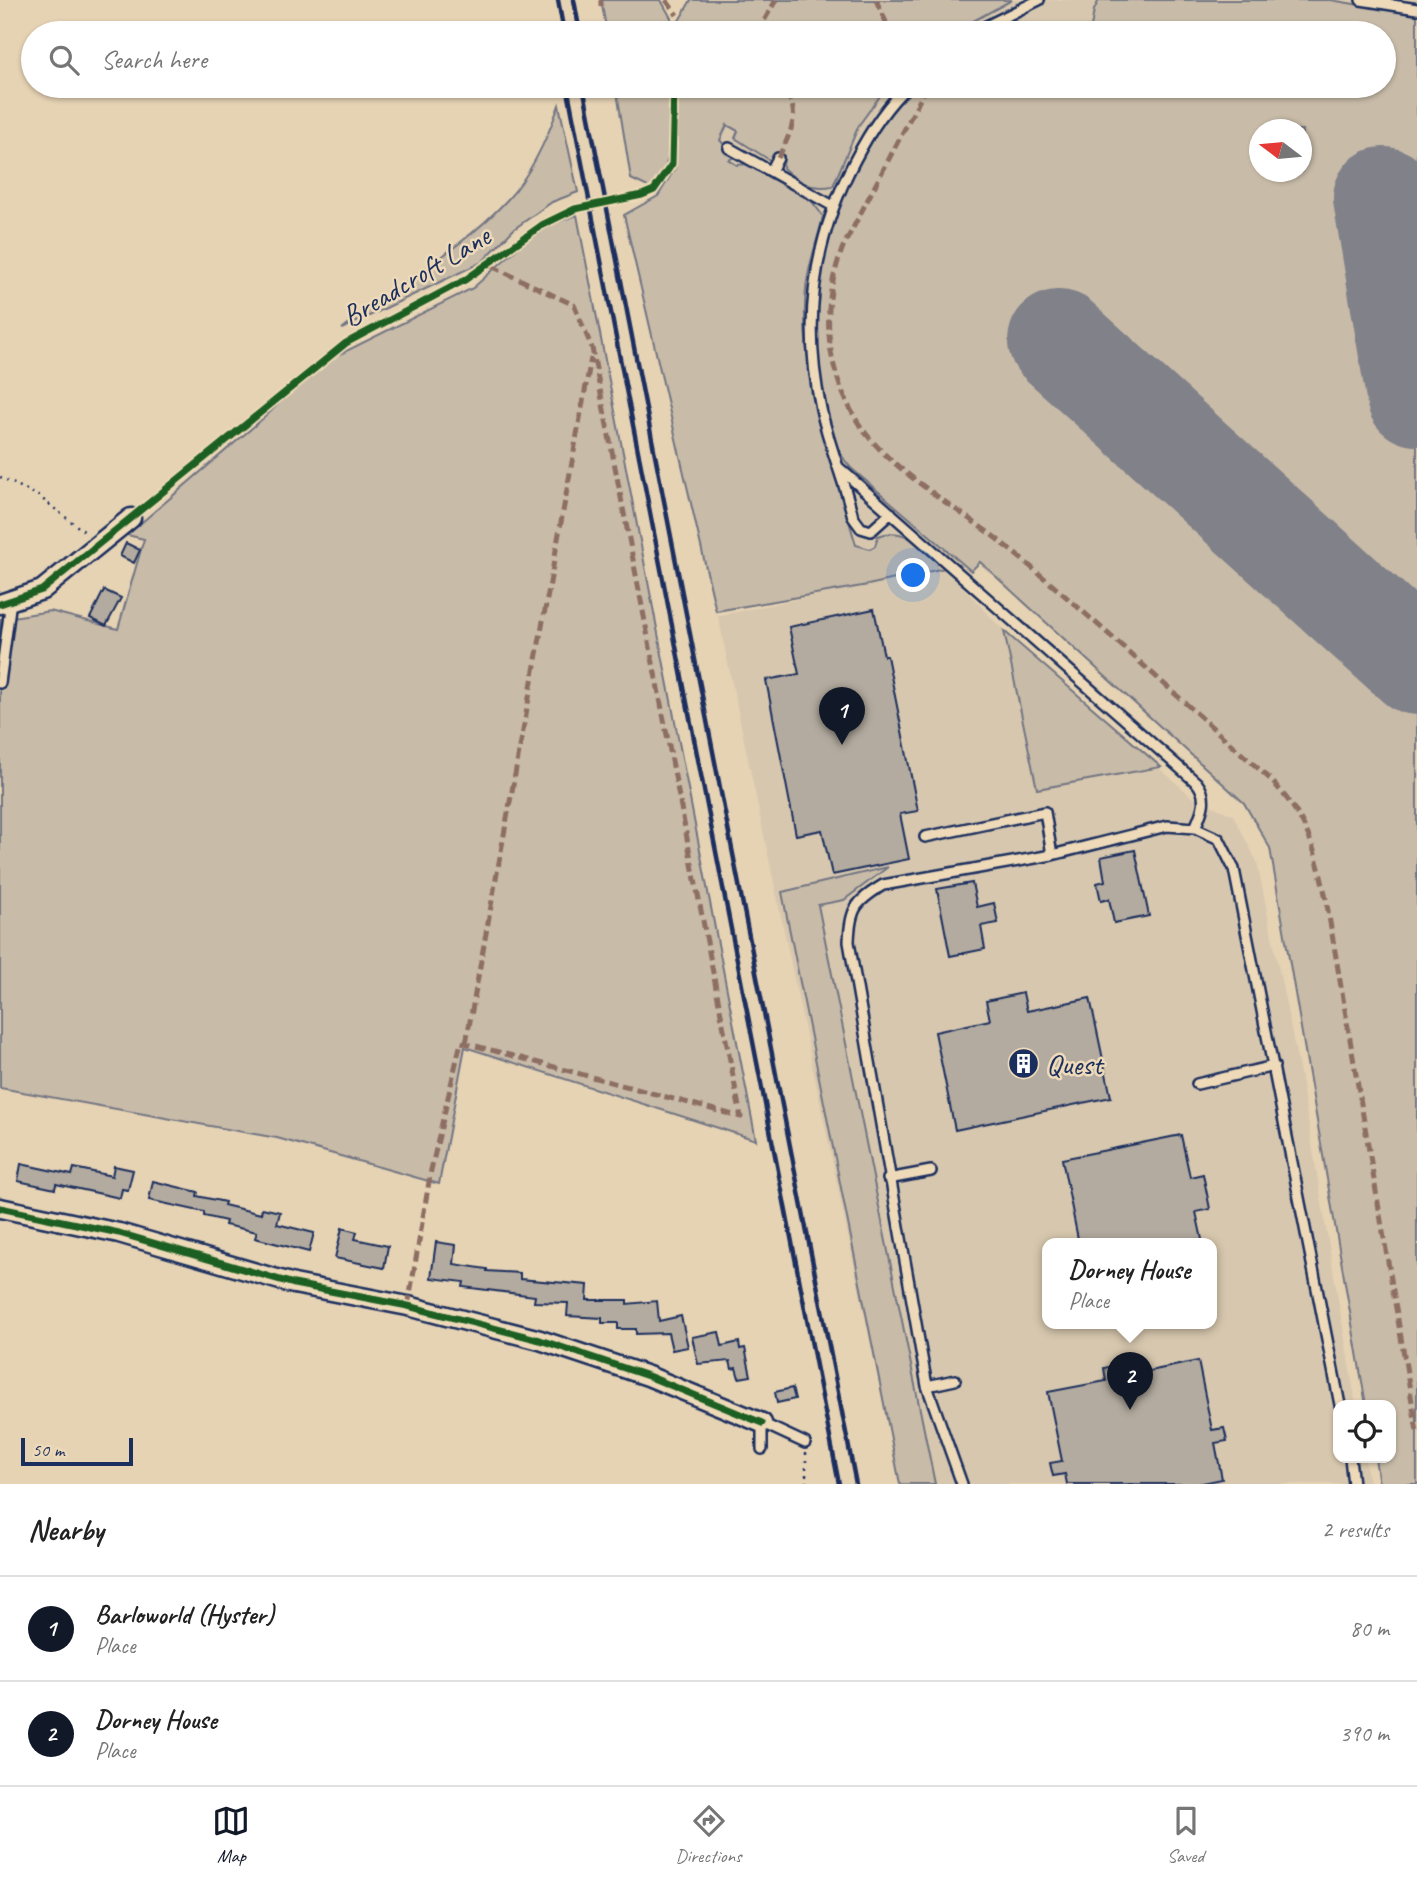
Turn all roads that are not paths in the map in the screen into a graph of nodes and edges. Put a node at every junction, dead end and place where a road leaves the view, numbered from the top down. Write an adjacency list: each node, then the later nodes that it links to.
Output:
1 (1039, 0): 4 (lane)
2 (1361, 0): 3 (lane)
3 (1417, 9)
4 (996, 21)
5 (896, 98): 9 (lane)
6 (729, 148): 8 (lane)
7 (778, 158): 8 (lane)
8 (771, 171): 9 (lane)
9 (833, 206): 10 (lane)
10 (838, 467): 11 (lane); 11 (lane)
11 (891, 513): 15 (lane)
12 (131, 518): 13 (street)
13 (6, 602): 14 (lane)
14 (0, 683)
15 (1195, 828): 17 (lane); 18 (lane)
16 (925, 837): 17 (lane)
17 (1052, 855): 21 (lane)
18 (1274, 1066): 19 (lane); 25 (lane)
19 (1198, 1084)
20 (930, 1171): 21 (lane)
21 (888, 1179): 24 (lane)
22 (0, 1208): 26 (street)
23 (955, 1380): 24 (lane)
24 (927, 1385): 30 (lane)
25 (1338, 1400)
26 (762, 1423): 27 (lane); 28 (lane)
27 (805, 1443)
28 (762, 1449)
29 (1351, 1463): 31 (lane)
30 (962, 1484)
31 (1353, 1484)

